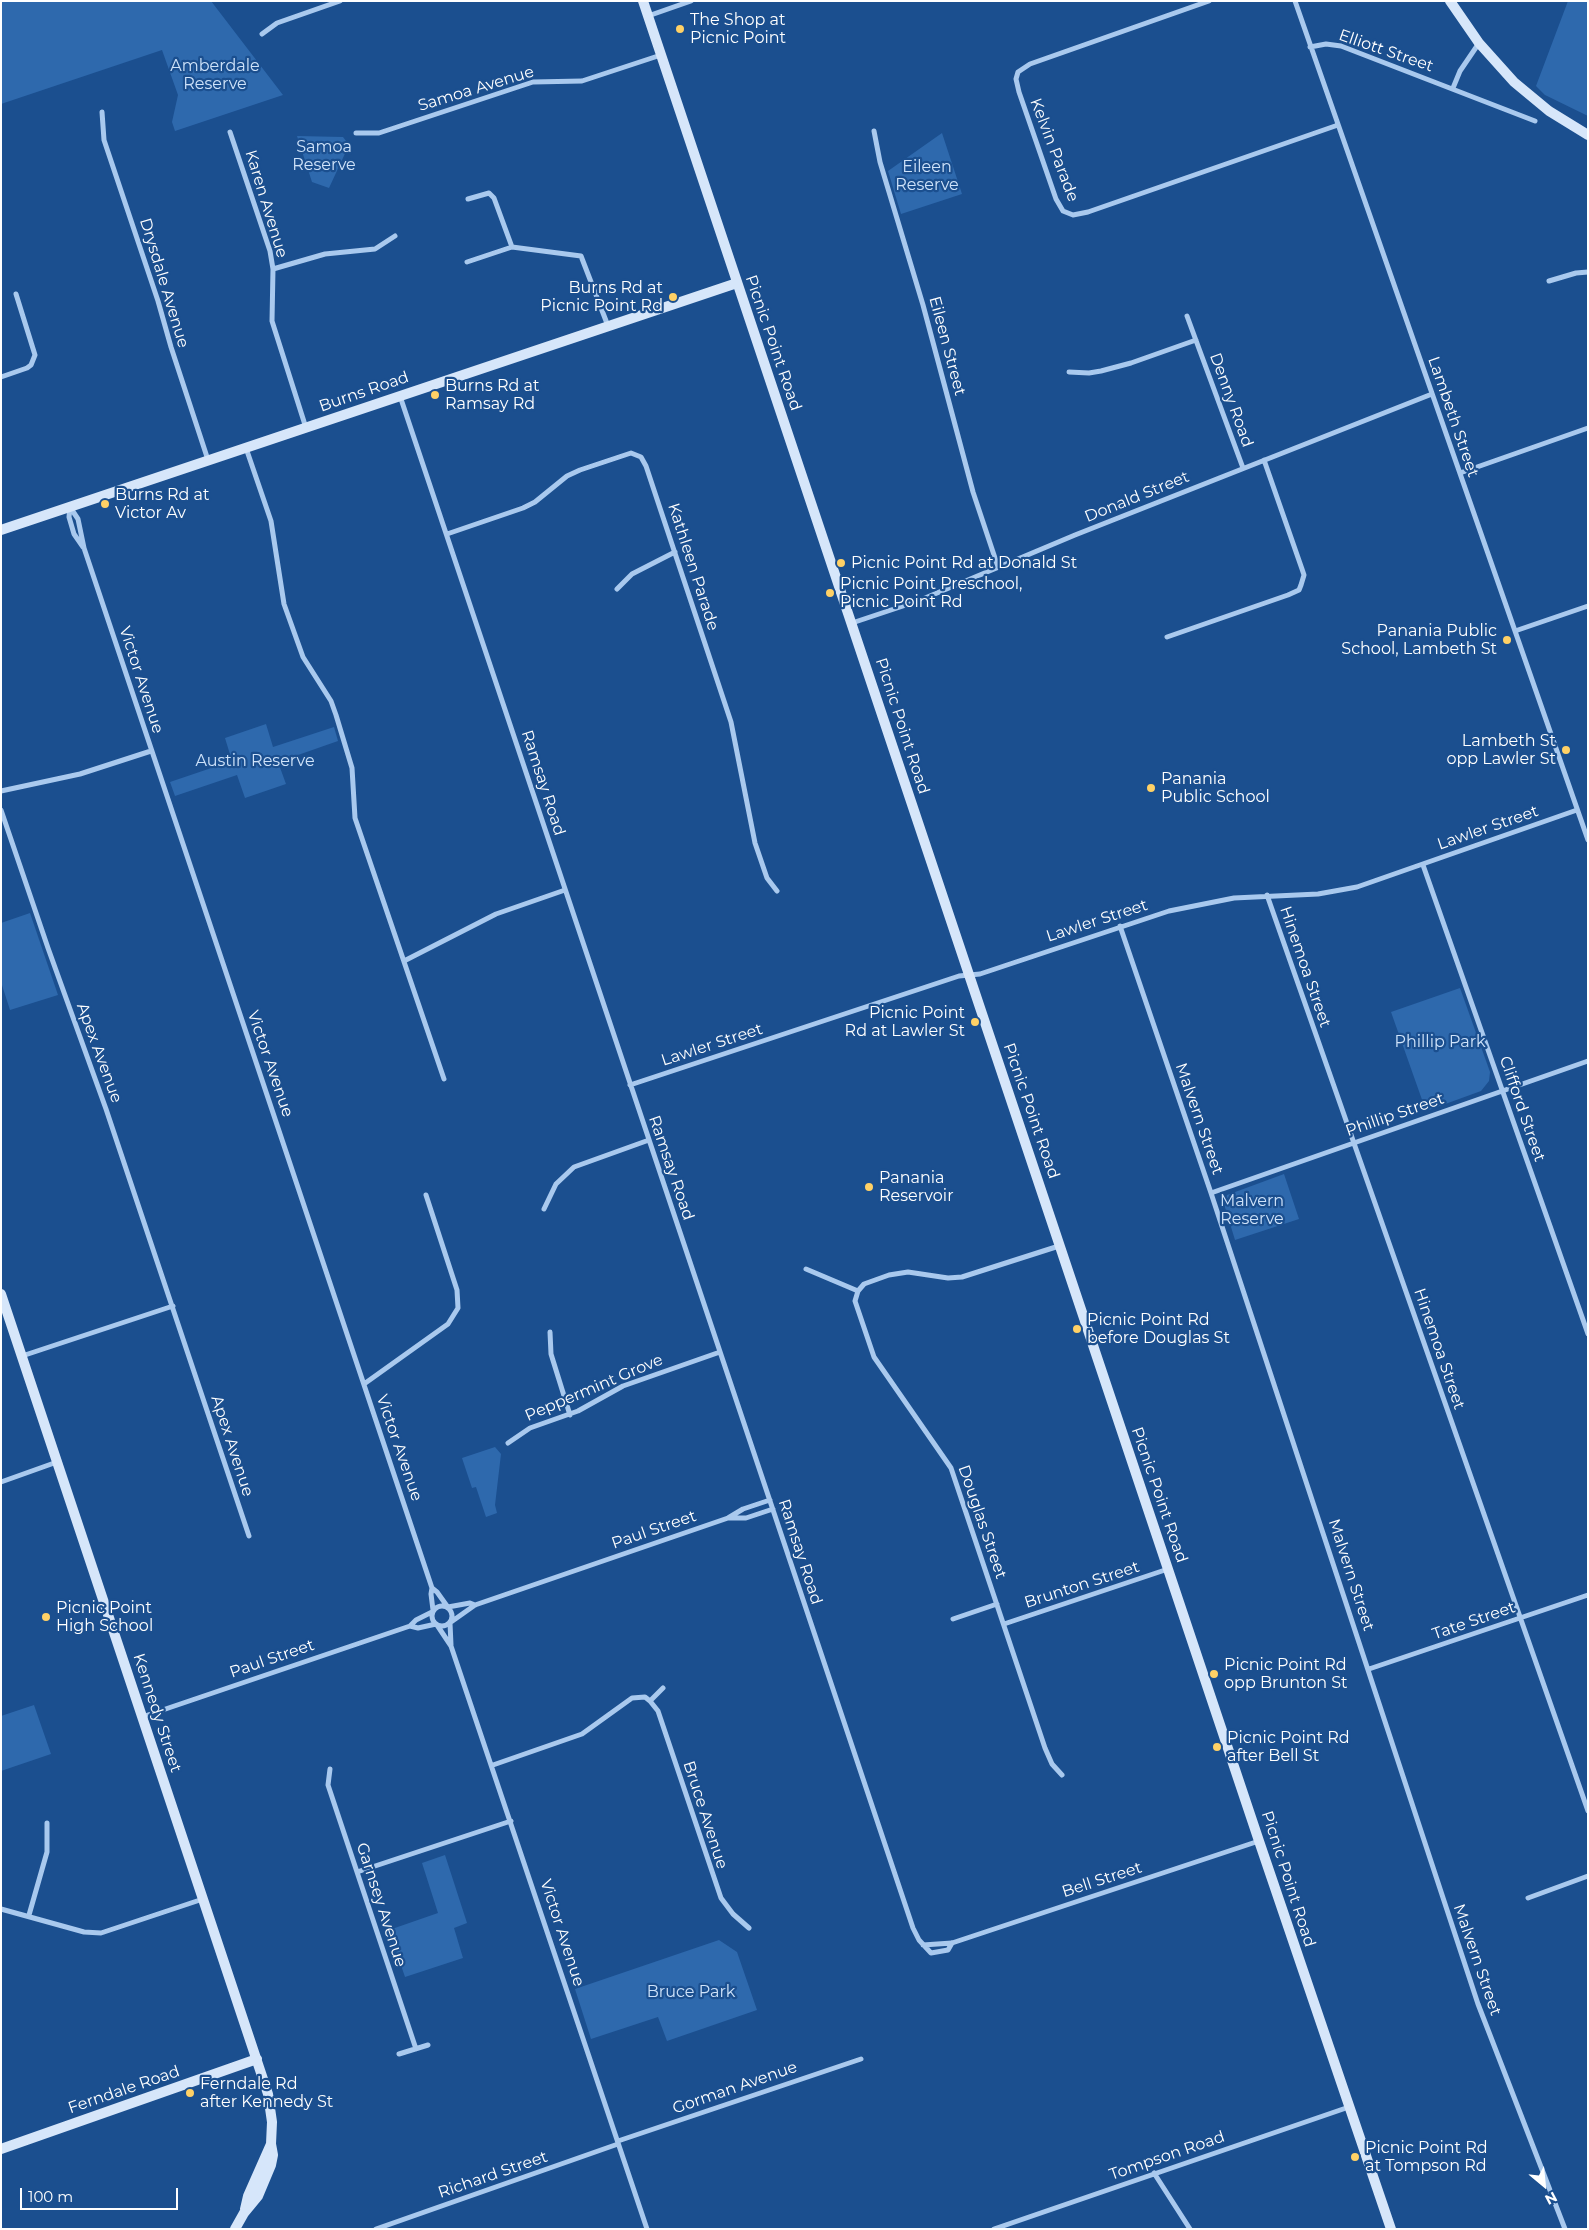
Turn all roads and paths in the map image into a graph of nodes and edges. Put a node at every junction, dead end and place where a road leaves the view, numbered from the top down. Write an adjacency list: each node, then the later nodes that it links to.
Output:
1 (340, 1): 8 (street)
2 (643, 1): 7 (street, Picnic Point Road)
3 (691, 1): 7 (street)
4 (1209, 1): 15 (street, Kelvin Parade)
5 (1295, 1): 10 (street, Lambeth Street)
6 (1450, 1): 9 (street)
7 (648, 16): 11 (street, Picnic Point Road)
8 (262, 34)
9 (1479, 43): 12 (street); 19 (street)
10 (1310, 47): 12 (street, Elliott Street); 15 (street, Lambeth Street)
11 (661, 55): 18 (street, Samoa Avenue); 27 (street, Picnic Point Road)
12 (1453, 88): 14 (street, Elliott Street)
13 (102, 112): 39 (street, Drysdale Avenue)
14 (1535, 121)
15 (1338, 124): 34 (street, Lambeth Street)
16 (874, 131): 47 (street, Eileen Street)
17 (230, 132): 24 (street, Karen Avenue)
18 (356, 133)
19 (1588, 135)
20 (468, 199): 22 (street)
21 (395, 236): 24 (street)
22 (512, 247): 23 (street); 30 (street)
23 (467, 262)
24 (274, 269): 36 (street, Karen Avenue)
25 (1588, 272): 26 (street)
26 (1549, 281)
27 (737, 283): 30 (street, Burns Road); 50 (street, Picnic Point Road)
28 (16, 294): 33 (street)
29 (1187, 316): 31 (street, Denny Road)
30 (608, 326): 35 (street, Burns Road)
31 (1196, 340): 32 (street, Denny Road); 41 (street, Denny Road)
32 (1069, 372)
33 (1, 377)
34 (1432, 394): 40 (street, Donald Street); 42 (street, Lambeth Street)
35 (400, 396): 36 (street, Burns Road); 45 (street, Ramsay Road)
36 (306, 428): 38 (street, Burns Road)
37 (1588, 428): 42 (street)
38 (246, 448): 39 (street, Burns Road); 63 (street)
39 (208, 460): 43 (street, Burns Road)
40 (1264, 460): 41 (street, Donald Street); 52 (street)
41 (1243, 468): 47 (street, Donald Street)
42 (1460, 473): 51 (street, Lambeth Street)
43 (70, 507): 44 (street, Burns Road); 53 (street, Victor Avenue)
44 (1, 530)
45 (447, 534): 46 (street, Kathleen Parade); 59 (street, Ramsay Road)
46 (675, 552): 48 (street); 60 (street, Kathleen Parade)
47 (998, 568): 50 (street, Donald Street)
48 (617, 589)
49 (1588, 606): 51 (street)
50 (852, 624): 64 (street, Picnic Point Road)
51 (1515, 631): 56 (street, Lambeth Street)
52 (1166, 637)
53 (152, 751): 54 (street); 84 (street, Victor Avenue)
54 (1, 791)
55 (1, 810): 78 (street, Apex Avenue)
56 (1577, 810): 57 (street, Lambeth Street); 58 (street, Lawler Street)
57 (1588, 840)
58 (1423, 865): 61 (street, Lawler Street); 68 (street, Clifford Street)
59 (565, 890): 63 (street); 67 (street, Ramsay Road)
60 (777, 891)
61 (1267, 895): 62 (street, Lawler Street); 70 (street, Hinemoa Street)
62 (1120, 926): 64 (street, Lawler Street); 71 (street, Malvern Street)
63 (404, 961): 66 (street)
64 (969, 974): 67 (street, Lawler Street); 74 (street, Picnic Point Road)
65 (1588, 1061): 68 (street, Phillip Street)
66 (444, 1079)
67 (630, 1085): 69 (street, Ramsay Road)
68 (1502, 1091): 70 (street, Phillip Street); 81 (street, Clifford Street)
69 (649, 1140): 73 (street); 82 (street, Ramsay Road)
70 (1353, 1143): 71 (street, Phillip Street); 101 (street, Hinemoa Street)
71 (1211, 1193): 107 (street, Malvern Street)
72 (426, 1195): 84 (street)
73 (544, 1209)
74 (1060, 1246): 76 (street); 93 (street, Picnic Point Road)
75 (806, 1269): 76 (street)
76 (858, 1291): 96 (street, Douglas Street)
77 (1, 1294): 79 (street, Kennedy Street)
78 (172, 1306): 83 (street); 92 (street, Apex Avenue)
79 (4, 1310): 83 (street, Kennedy Street)
80 (550, 1332): 85 (street)
81 (1588, 1334)
82 (720, 1352): 85 (street, Peppermint Grove); 89 (street, Ramsay Road)
83 (22, 1356): 87 (street, Kennedy Street)
84 (364, 1384): 94 (street, Victor Avenue)
85 (570, 1414): 86 (street, Peppermint Grove)
86 (508, 1443)
87 (57, 1462): 88 (street); 110 (street, Kennedy Street)
88 (1, 1482)
89 (770, 1500): 90 (street, Ramsay Road); 91 (street, Paul Street)
90 (773, 1509): 91 (street, Paul Street); 126 (street, Ramsay Road)
91 (728, 1518): 97 (street, Paul Street)
92 (249, 1536)
93 (1168, 1569): 103 (street, Brunton Street); 117 (street, Picnic Point Road)
94 (432, 1588): 98 (street, Victor Avenue); 99 (street, Victor Avenue)
95 (1588, 1595): 101 (street, Tate Street)
96 (997, 1604): 100 (street); 103 (street, Douglas Street)
97 (475, 1605): 98 (street, Paul Street); 102 (street, Paul Street)
98 (448, 1607): 99 (street); 102 (street)
99 (433, 1611): 104 (street); 105 (street, Paul Street)
100 (954, 1618)
101 (1520, 1619): 107 (street, Tate Street); 114 (street, Hinemoa Street)
102 (450, 1622): 104 (street); 106 (street, Victor Avenue)
103 (1004, 1624): 113 (street, Douglas Street)
104 (437, 1625): 105 (street, Paul Street); 106 (street, Victor Avenue)
105 (410, 1626): 110 (street, Paul Street)
106 (451, 1646): 111 (street, Victor Avenue)
107 (1369, 1669): 142 (street, Malvern Street)
108 (663, 1688): 109 (street)
109 (650, 1701): 111 (street); 124 (street, Bruce Avenue)
110 (142, 1717): 121 (street, Kennedy Street)
111 (492, 1765): 115 (street, Victor Avenue)
112 (330, 1769): 118 (street, Garnsey Avenue)
113 (1062, 1775)
114 (1588, 1811)
115 (511, 1820): 118 (street); 133 (street, Victor Avenue)
116 (47, 1823): 123 (street)
117 (1259, 1841): 125 (street, Bell Street); 132 (street, Picnic Point Road)
118 (357, 1872): 128 (street, Garnsey Avenue)
119 (1588, 1876): 120 (street)
120 (1528, 1898)
121 (203, 1899): 123 (street); 130 (street, Kennedy Street)
122 (1, 1908): 123 (street)
123 (29, 1915)
124 (749, 1928)
125 (952, 1943): 126 (street, Bell Street); 126 (street, Bell Street)
126 (923, 1945)
127 (428, 2045): 128 (street)
128 (416, 2049): 129 (street)
129 (399, 2054)
130 (257, 2059): 134 (street, Ferndale Road); 136 (street, Kennedy Street)
131 (861, 2059): 133 (street, Gorman Avenue)
132 (1349, 2107): 135 (street, Tompson Road); 141 (street, Picnic Point Road)
133 (618, 2142): 137 (street, Richard Street); 138 (street, Victor Avenue)
134 (1, 2149)
135 (1154, 2173): 139 (street, Tompson Road); 140 (street)
136 (235, 2229)
137 (376, 2229)
138 (647, 2229)
139 (994, 2229)
140 (1190, 2229)
141 (1391, 2229)
142 (1565, 2229)

